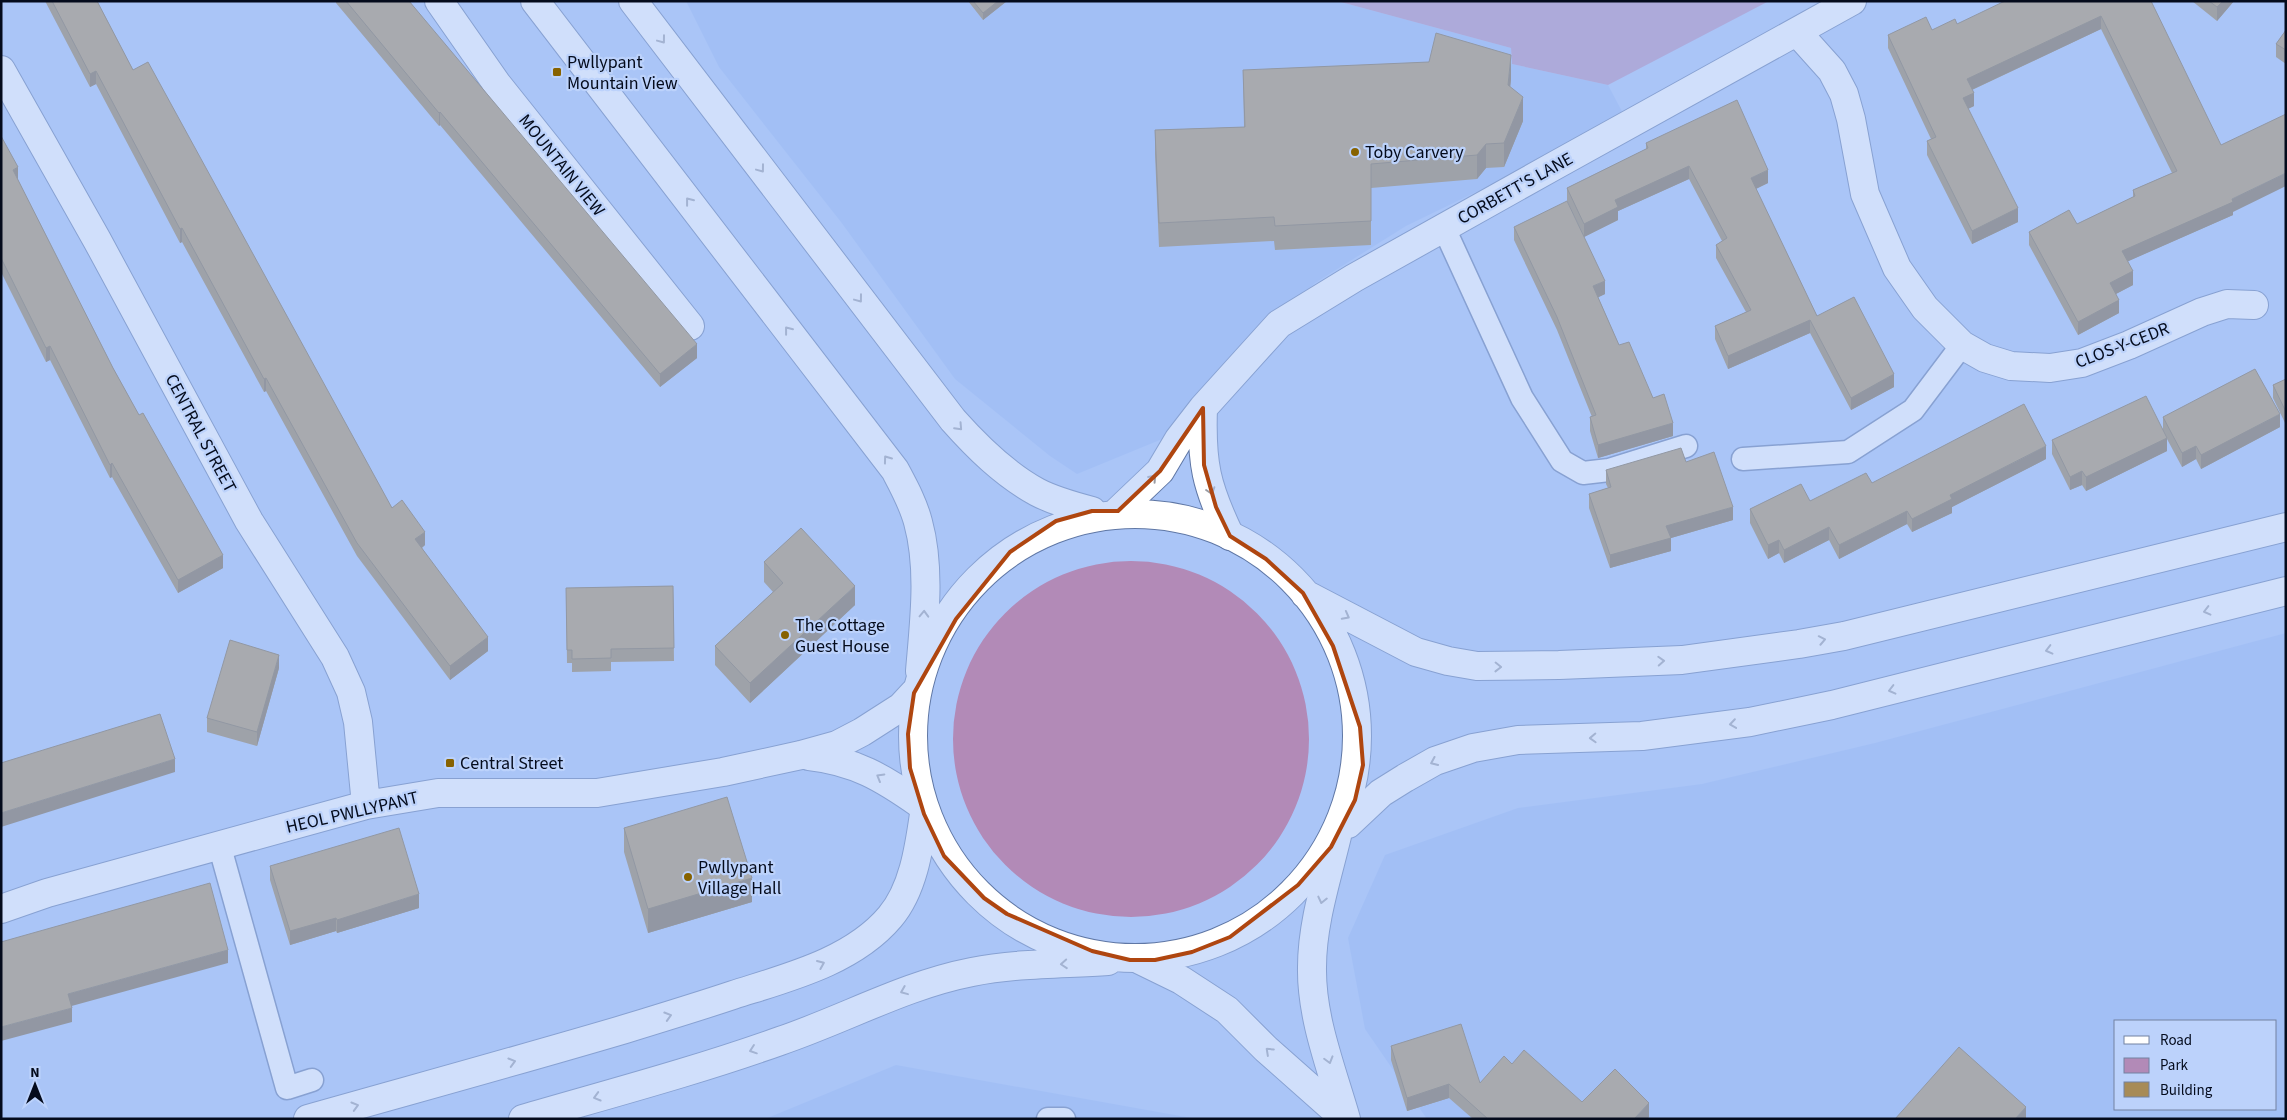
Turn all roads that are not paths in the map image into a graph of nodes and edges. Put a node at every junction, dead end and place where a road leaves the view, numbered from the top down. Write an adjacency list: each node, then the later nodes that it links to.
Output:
1 (438, 1): 9 (main road, MOUNTAIN VIEW)
2 (536, 1): 19 (main road, one-way to 2)
3 (633, 1): 14 (main road, one-way to 14)
4 (1852, 1): 5 (main road, CORBETT'S LANE)
5 (1797, 32): 7 (main road, CORBETT'S LANE); 10 (main road, CLOS-Y-CEDR)
6 (1, 70): 21 (main road, CENTRAL STREET)
7 (1444, 228): 11 (main road, CORBETT'S LANE); 12 (lane)
8 (2254, 305): 10 (main road, CLOS-Y-CEDR)
9 (690, 326)
10 (1962, 346): 13 (lane)
11 (1203, 408): 14 (main road, CORBETT'S LANE, one-way to 11); 16 (main road, one-way to 16)
12 (1686, 446)
13 (1744, 459)
14 (1105, 511): 16 (main road); 19 (main road)
15 (2286, 527): 18 (main road, one-way to 15)
16 (1230, 536): 18 (main road)
17 (2286, 591): 23 (main road, one-way to 23)
18 (1303, 593): 23 (main road)
19 (916, 686): 20 (main road, HEOL PWLLYPANT); 22 (main road)
20 (801, 755): 21 (main road, HEOL PWLLYPANT); 22 (main road, HEOL PWLLYPANT, one-way to 20)
21 (366, 805): 24 (main road, HEOL PWLLYPANT)
22 (922, 809): 26 (main road); 28 (main road, one-way to 22)
23 (1339, 833): 26 (main road); 32 (main road, one-way to 32)
24 (219, 844): 25 (main road, HEOL PWLLYPANT); 27 (lane)
25 (1, 909)
26 (1135, 960): 29 (main road, one-way to 29); 32 (main road, one-way to 26)
27 (312, 1080)
28 (308, 1119)
29 (523, 1119)
30 (1048, 1119): 31 (lane)
31 (1064, 1119)
32 (1345, 1119)

